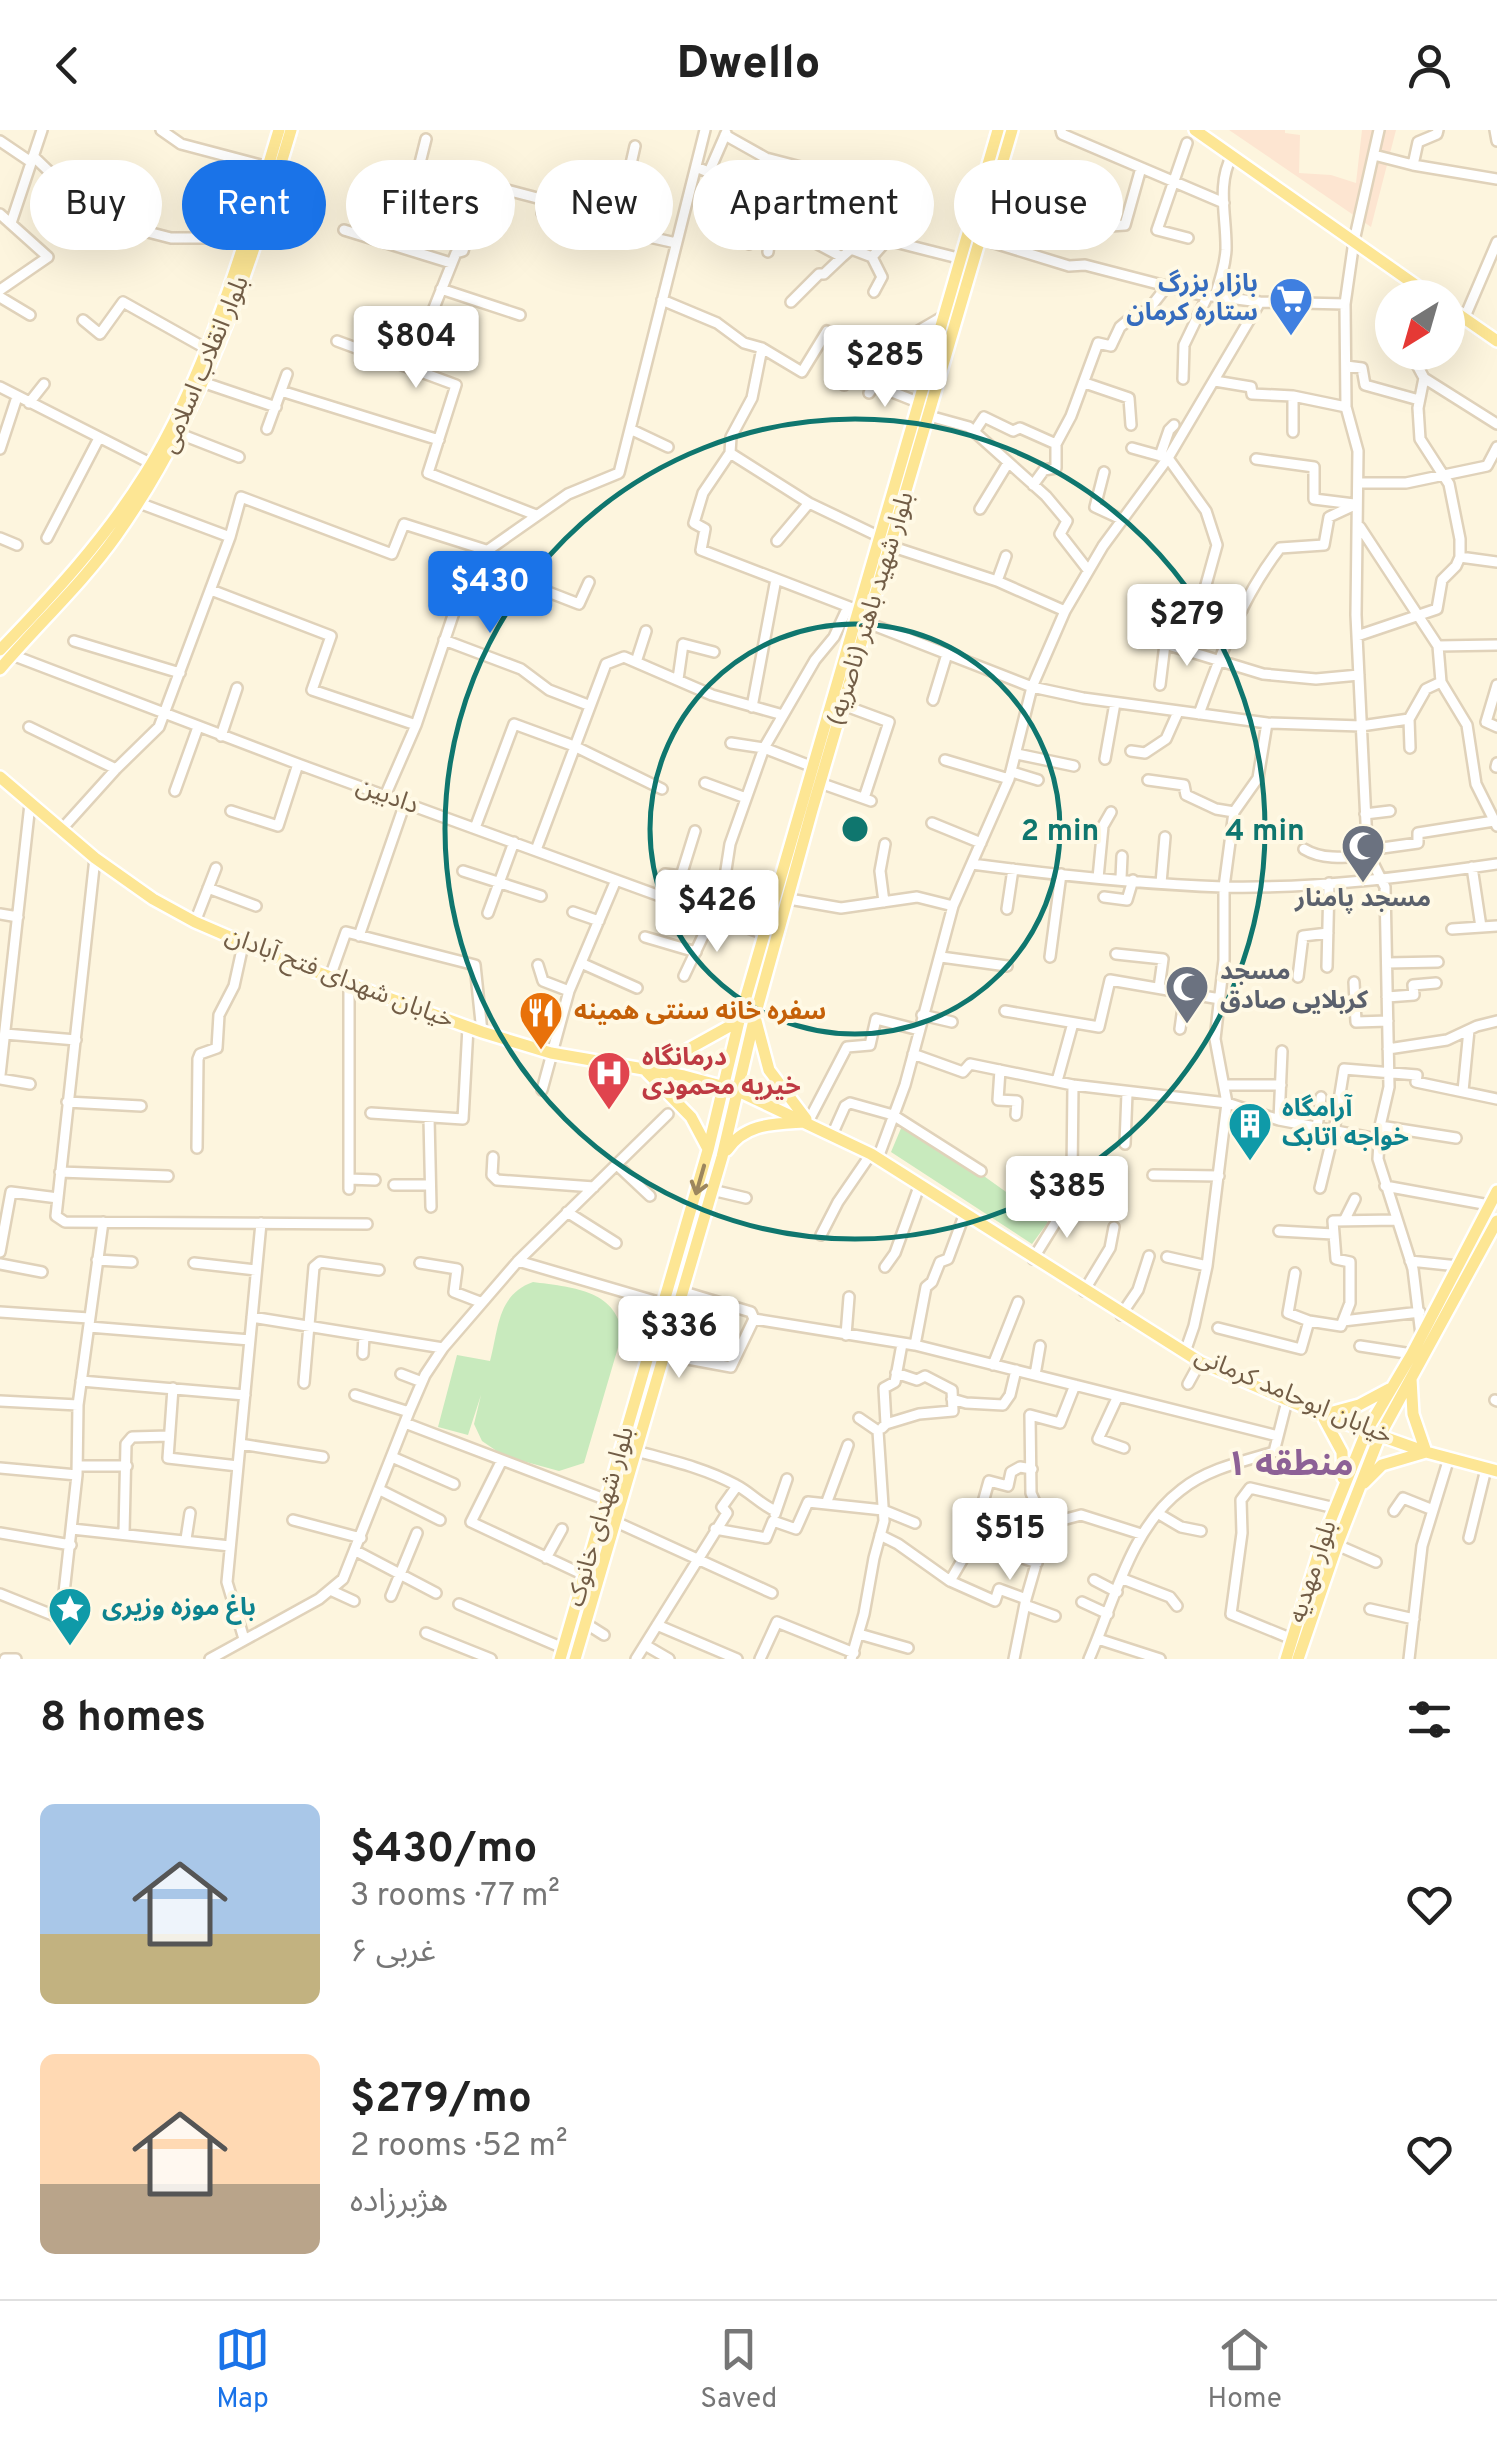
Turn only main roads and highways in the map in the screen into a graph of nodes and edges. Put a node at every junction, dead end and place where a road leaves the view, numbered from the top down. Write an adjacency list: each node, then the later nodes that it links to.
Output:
1 (279, 130): 11 (main road, بلوار انقلاب اسلامی)
2 (291, 130): 11 (main road, بلوار انقلاب اسلامی)
3 (998, 130): 9 (main road, بلوار شهید باهنر (ناصریه))
4 (1012, 130): 9 (main road, بلوار شهید باهنر (ناصریه))
5 (1195, 130): 6 (main road)
6 (1409, 280)
7 (1465, 319): 8 (main road)
8 (1497, 341)
9 (914, 446): 10 (main road, بلوار شهید باهنر (ناصریه))
10 (885, 541): 15 (main road, بلوار شهید باهنر (ناصریه)); 16 (main road, بلوار شهید باهنر (ناصریه))
11 (97, 553): 12 (main road, بلوار انقلاب اسلامی)
12 (6, 652): 13 (main road, بلوار انقلاب اسلامی)
13 (0, 669)
14 (0, 776): 17 (main road, خیابان شهدای فتح آبادان)
15 (754, 1016): 19 (main road, بلوار شهید باهنر (ناصریه)); 20 (main road)
16 (739, 1021): 17 (main road); 18 (main road, بلوار شهید باهنر (ناصریه))
17 (646, 1072): 18 (main road, خیابان شهدای فتح آبادان); 21 (main road)
18 (722, 1086): 19 (main road, خیابان شهدای فتح آبادان); 21 (main road, بلوار شهدای خانوک)
19 (736, 1090): 20 (main road, خیابان ابوحامد کرمانی); 22 (main road, بلوار شهدای خانوک)
20 (808, 1122): 22 (main road); 27 (main road, خیابان ابوحامد کرمانی)
21 (708, 1150): 36 (main road, بلوار شهدای خانوک, one-way to 36)
22 (722, 1157): 37 (main road, بلوار شهدای خانوک)
23 (1497, 1191): 26 (main road, بلوار مهدیه)
24 (1496, 1228): 25 (main road, بلوار مهدیه)
25 (1411, 1374): 29 (main road, بلوار مهدیه); 30 (main road)
26 (1392, 1387): 27 (main road); 28 (main road, بلوار مهدیه)
27 (1322, 1415): 28 (main road, خیابان ابوحامد کرمانی); 32 (main road)
28 (1367, 1430): 29 (main road, خیابان ابوحامد کرمانی); 32 (main road, بلوار مهدیه)
29 (1380, 1435): 30 (main road, خیابان ابوحامد کرمانی); 33 (main road, بلوار مهدیه)
30 (1426, 1452): 31 (main road, خیابان ابوحامد کرمانی); 33 (main road)
31 (1491, 1470)
32 (1342, 1492): 34 (main road, بلوار مهدیه)
33 (1356, 1494): 35 (main road, بلوار مهدیه)
34 (1323, 1540): 35 (main road); 38 (main road, بلوار مهدیه)
35 (1337, 1545): 39 (main road, بلوار مهدیه)
36 (562, 1654)
37 (578, 1658)
38 (1286, 1659)
39 (1298, 1659)

